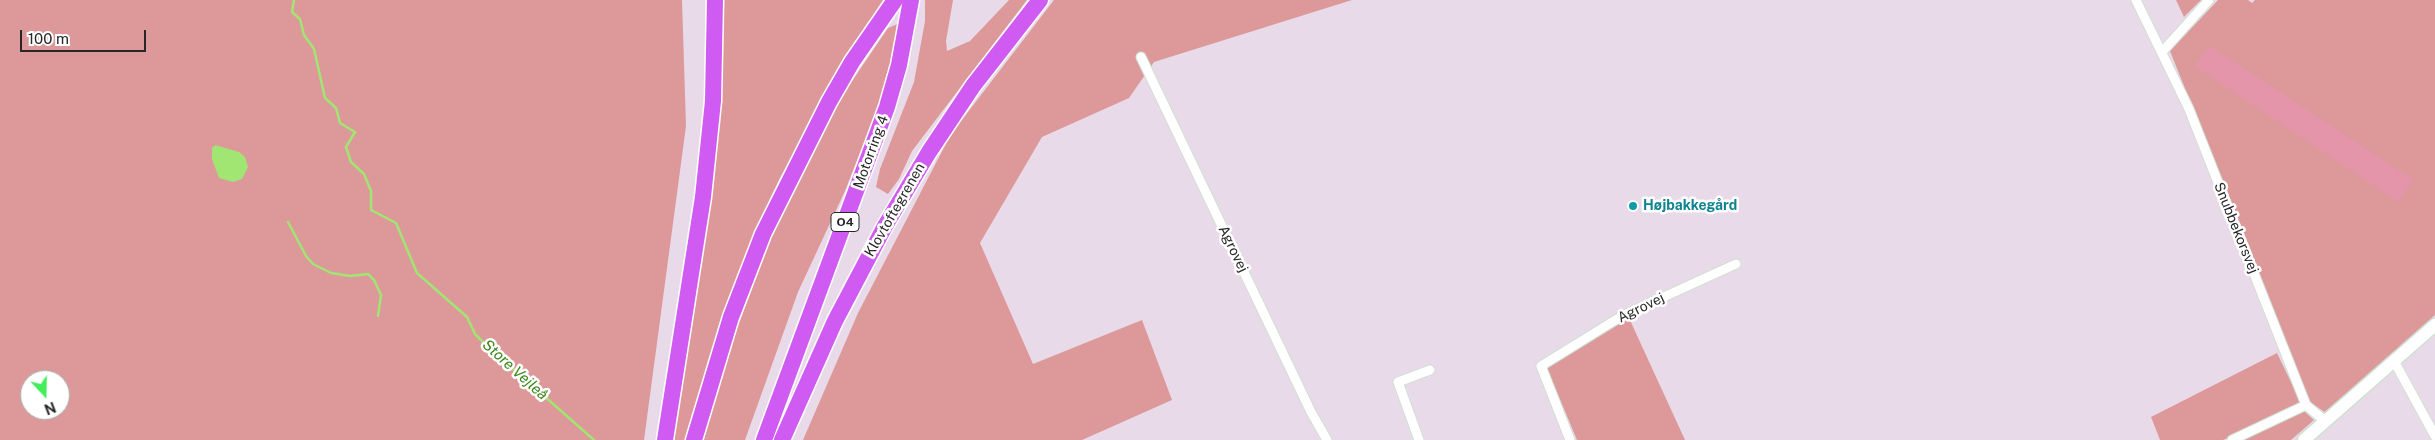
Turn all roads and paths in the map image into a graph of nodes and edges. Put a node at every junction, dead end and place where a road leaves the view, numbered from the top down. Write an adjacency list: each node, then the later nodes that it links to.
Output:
1 (715, 0): 16 (highway)
2 (895, 0): 17 (highway)
3 (911, 0): 18 (highway, Motorring 4 / O4)
4 (1040, 0): 19 (highway, Klovtoftegrenen)
5 (2136, 0): 7 (street, Snubbekorsvej)
6 (2209, 0): 7 (street)
7 (2162, 52): 13 (street, Snubbekorsvej)
8 (1141, 57): 20 (street, Agrovej)
9 (1736, 264): 22 (street, Agrovej)
10 (2435, 325): 11 (street)
11 (2394, 361): 14 (street); 15 (street)
12 (1430, 370): 21 (street)
13 (2306, 405): 14 (street, Snubbekorsvej); 23 (street)
14 (2326, 421): 24 (street)
15 (2435, 436)
16 (665, 440)
17 (694, 440)
18 (764, 440)
19 (782, 440)
20 (1328, 440)
21 (1419, 440)
22 (1570, 440)
23 (2232, 440)
24 (2304, 440)

